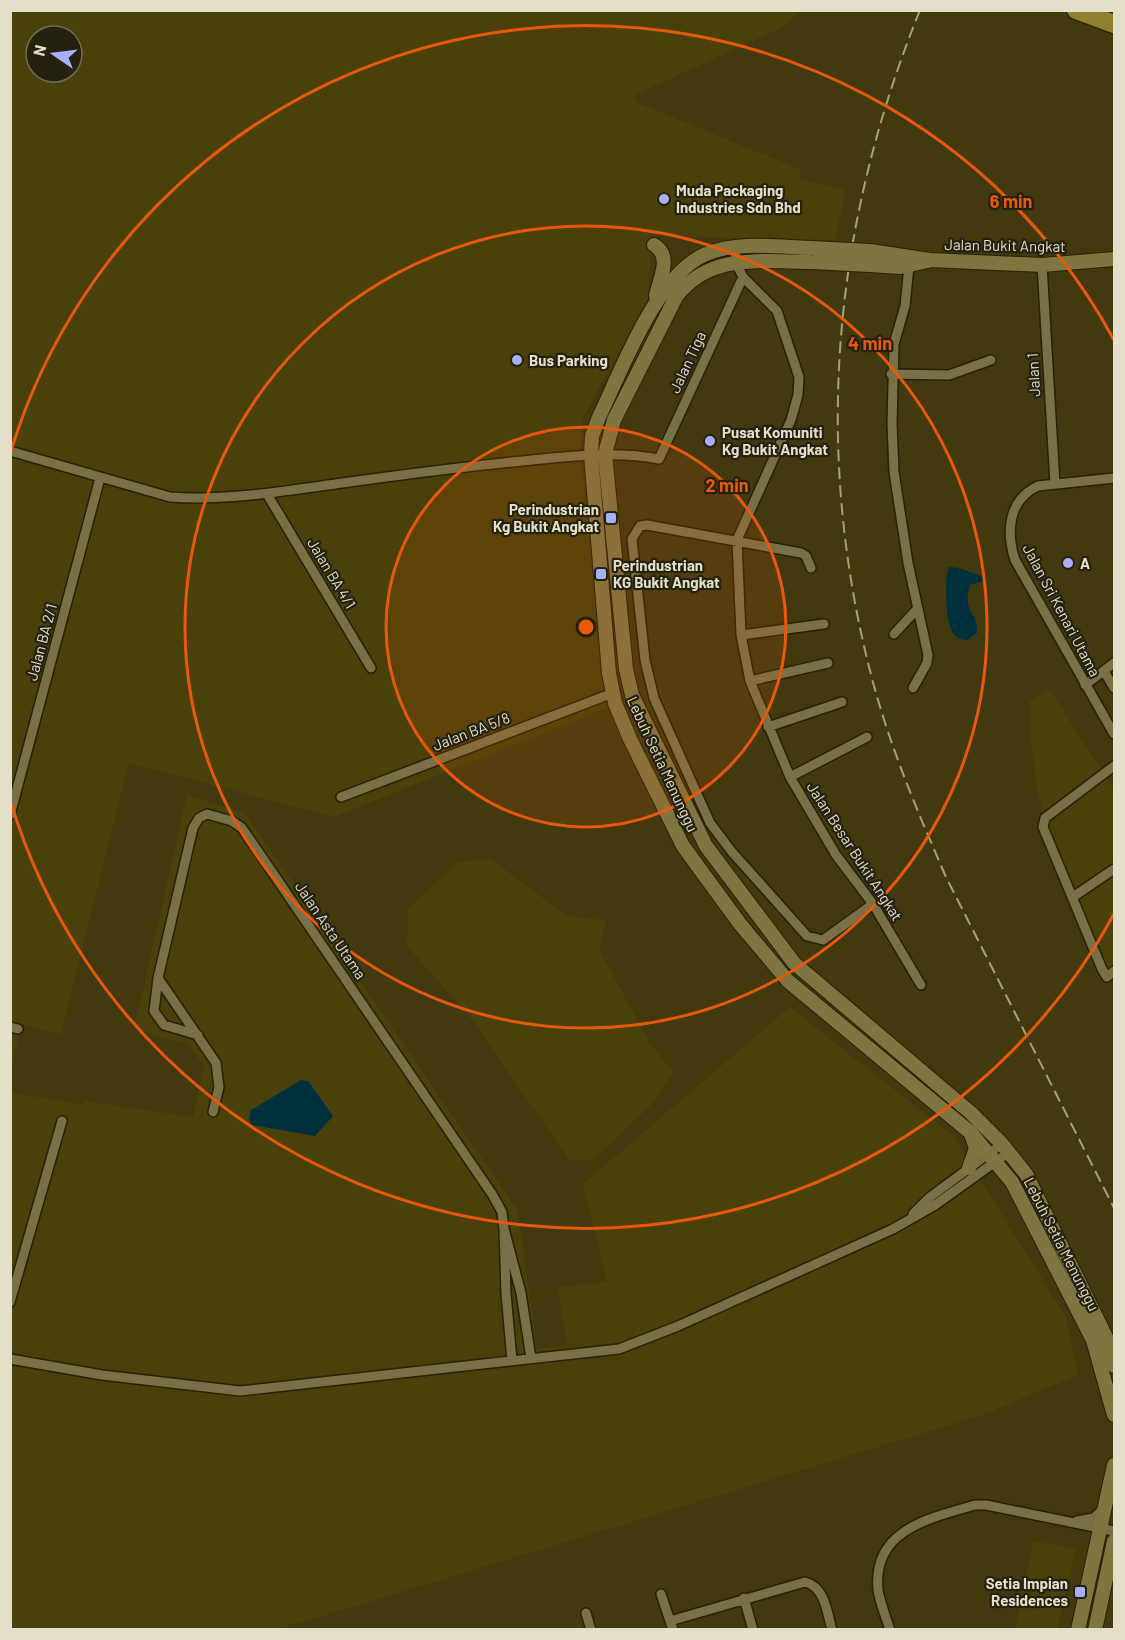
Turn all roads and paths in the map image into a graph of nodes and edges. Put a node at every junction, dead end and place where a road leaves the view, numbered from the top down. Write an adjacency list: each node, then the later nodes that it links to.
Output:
1 (1076, 10): 3 (highway)
2 (1114, 12): 3 (highway)
3 (1099, 14): 4 (highway); 5 (highway)
4 (1114, 24)
5 (1114, 29)
6 (654, 245): 16 (street)
7 (735, 248): 8 (street); 12 (street); 16 (street, Lebuh Setia Menunggu)
8 (812, 255): 9 (street, Jalan Bukit Angkat, bridge); 12 (street)
9 (869, 258): 11 (street, Jalan Bukit Angkat); 14 (street, Jalan Bukit Angkat)
10 (1114, 259): 13 (street, Jalan Bukit Angkat)
11 (930, 260): 13 (street, Jalan Bukit Angkat); 14 (street, Jalan Bukit Angkat)
12 (736, 262): 15 (street, Jalan Besar Bukit Angkat); 20 (street, Lebuh Setia Menunggu)
13 (1042, 265): 23 (street, Jalan 1)
14 (909, 266): 18 (street)
15 (743, 277): 20 (street, Jalan Tiga); 25 (street, Jalan Besar Bukit Angkat)
16 (656, 304): 20 (street, Lebuh Setia Menunggu)
17 (991, 360): 18 (street)
18 (891, 374): 29 (street)
19 (10, 451): 21 (street)
20 (598, 455): 24 (street); 28 (street, Lebuh Setia Menunggu); 41 (street, Lebuh Setia Menunggu)
21 (100, 477): 24 (street); 49 (street, Jalan BA 2/1)
22 (1114, 478): 23 (street)
23 (1054, 484): 38 (street, Jalan Sri Kenari Utama)
24 (267, 494): 35 (street, Jalan BA 4/1)
25 (737, 540): 26 (street); 27 (street); 31 (street, Jalan Besar Bukit Angkat)
26 (811, 568)
27 (636, 585): 28 (street); 52 (street)
28 (618, 586): 60 (street, Lebuh Setia Menunggu)
29 (918, 609): 32 (street); 39 (street)
30 (824, 624): 31 (street)
31 (741, 634): 37 (street, Jalan Besar Bukit Angkat)
32 (894, 634)
33 (828, 663): 37 (street)
34 (1114, 663): 36 (street)
35 (371, 668)
36 (1104, 671): 38 (street); 40 (street)
37 (750, 681): 43 (street, Jalan Besar Bukit Angkat)
38 (1085, 685): 44 (street, Jalan Sri Kenari Utama)
39 (913, 688)
40 (1114, 688)
41 (613, 693): 48 (street, Jalan BA 5/8); 59 (street, Lebuh Setia Menunggu)
42 (842, 702): 43 (street)
43 (768, 727): 47 (street, Jalan Besar Bukit Angkat)
44 (1114, 734)
45 (867, 737): 47 (street)
46 (1113, 773): 51 (street)
47 (790, 777): 52 (street, Jalan Besar Bukit Angkat)
48 (340, 797)
49 (10, 815)
50 (1114, 869): 51 (street)
51 (1073, 897): 53 (street)
52 (873, 904): 55 (street, Jalan Besar Bukit Angkat)
53 (1111, 974)
54 (158, 978): 56 (street); 56 (street, Jalan Asta Utama); 64 (street, Jalan Asta Utama)
55 (921, 985)
56 (198, 1035): 57 (street)
57 (213, 1112)
58 (62, 1121): 65 (street)
59 (971, 1133): 61 (street, Lebuh Setia Menunggu); 62 (street)
60 (1005, 1148): 61 (street); 69 (street, Lebuh Setia Menunggu)
61 (992, 1158): 62 (street); 63 (street); 70 (street, Lebuh Setia Menunggu)
62 (969, 1168): 63 (street)
63 (907, 1220): 66 (street)
64 (504, 1230): 66 (street, Jalan Asta Utama); 68 (street, Jalan Asta Utama)
65 (10, 1302)
66 (531, 1358): 68 (street)
67 (10, 1359): 68 (street)
68 (512, 1360)
69 (1114, 1366)
70 (1114, 1415)
71 (1114, 1465): 72 (street)
72 (1107, 1504): 73 (street); 74 (street)
73 (1072, 1522): 74 (street); 76 (street); 84 (street)
74 (1108, 1530): 76 (street)
75 (1114, 1541): 86 (street)
76 (1097, 1551): 85 (street)
77 (661, 1594): 80 (street)
78 (744, 1598): 80 (street); 82 (street); 83 (street)
79 (586, 1613): 81 (street)
80 (671, 1625)
81 (591, 1629)
82 (753, 1629)
83 (832, 1629)
84 (890, 1629)
85 (1078, 1629)
86 (1095, 1629)

